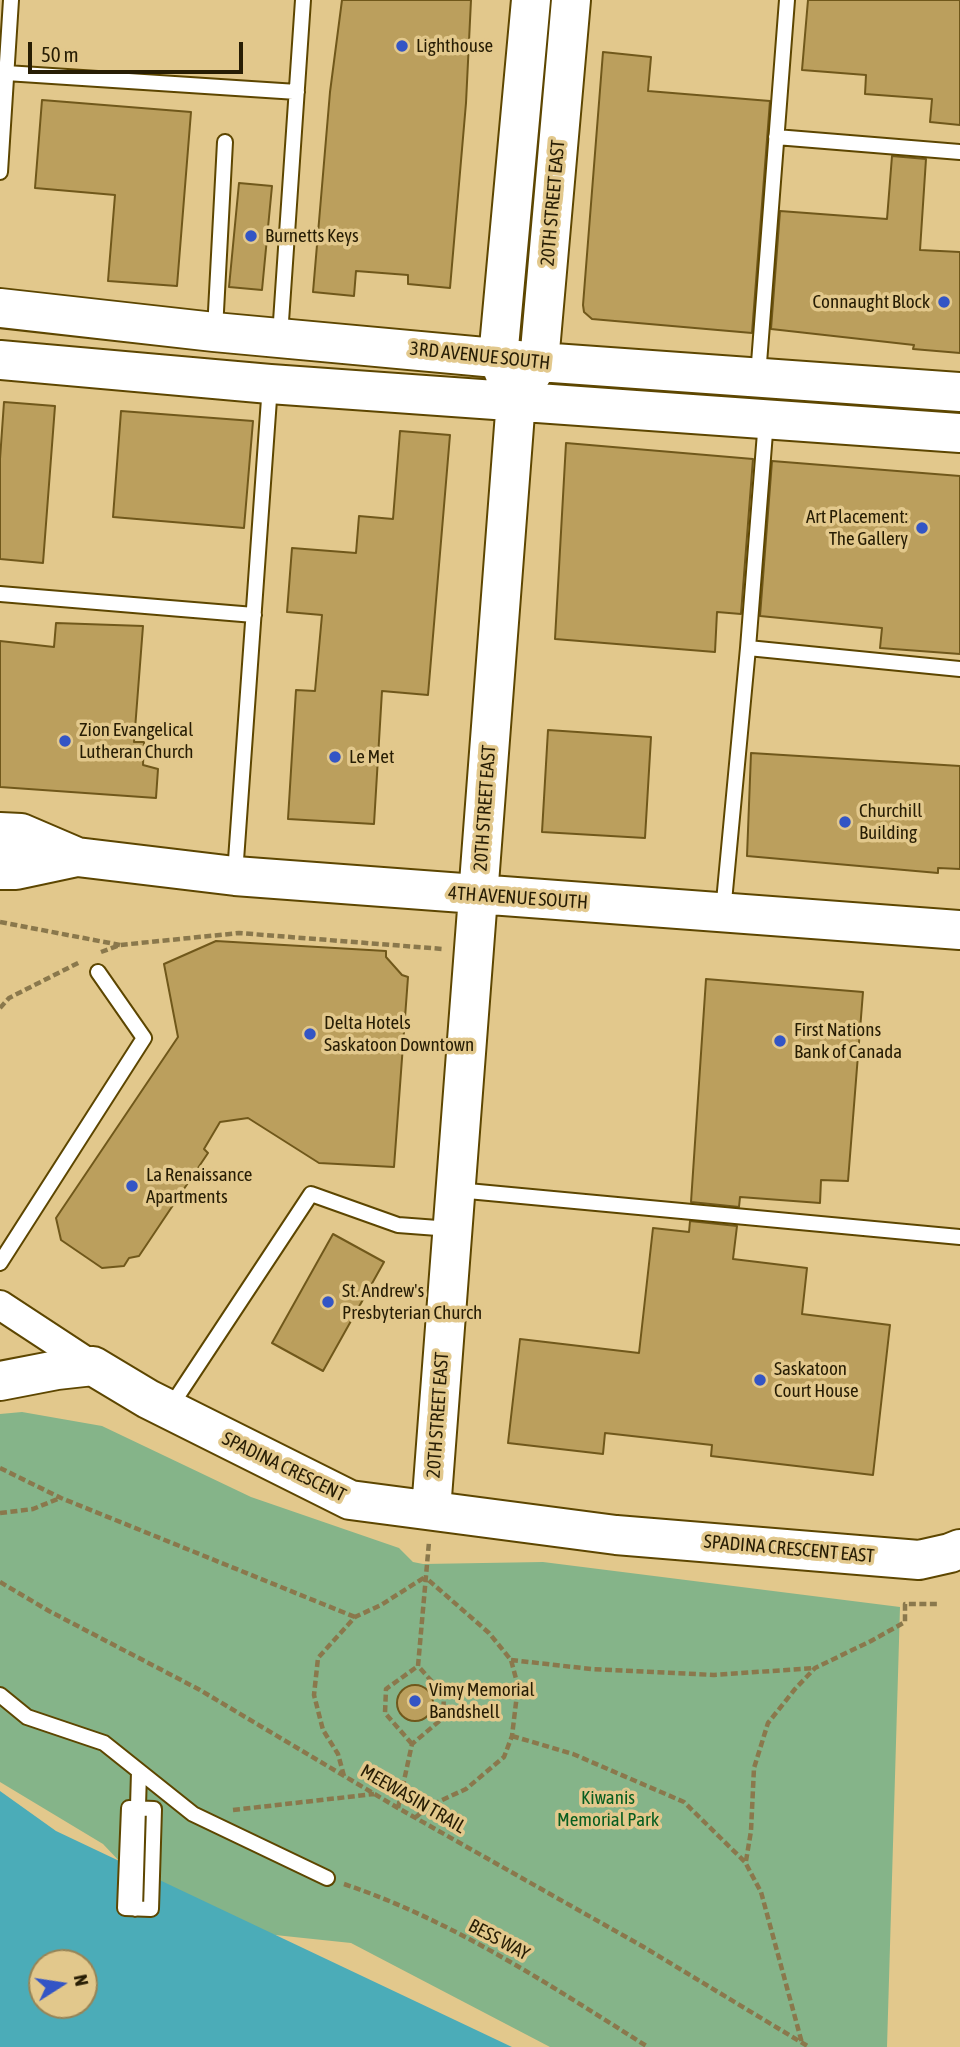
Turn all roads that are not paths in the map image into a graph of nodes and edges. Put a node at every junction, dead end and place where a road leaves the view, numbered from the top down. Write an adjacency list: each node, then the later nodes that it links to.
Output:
1 (11, 0): 6 (lane)
2 (303, 0): 7 (lane)
3 (531, 0): 15 (main road, 20TH STREET EAST)
4 (571, 0): 17 (main road, 20TH STREET EAST)
5 (787, 0): 8 (lane)
6 (6, 73): 7 (lane); 11 (lane)
7 (297, 92): 14 (lane)
8 (776, 137): 10 (lane); 18 (lane)
9 (225, 142): 13 (lane)
10 (960, 152)
11 (0, 172)
12 (0, 308): 13 (main road, 3RD AVENUE SOUTH)
13 (214, 332): 14 (main road, 3RD AVENUE SOUTH)
14 (280, 337): 15 (main road, 3RD AVENUE SOUTH)
15 (498, 358): 17 (main road, 3RD AVENUE SOUTH); 21 (main road, 20TH STREET EAST)
16 (0, 360): 19 (main road, 3RD AVENUE SOUTH)
17 (539, 362): 18 (main road, 3RD AVENUE SOUTH); 21 (main road, 20TH STREET EAST)
18 (758, 378): 20 (main road, 3RD AVENUE SOUTH)
19 (270, 384): 21 (main road, 3RD AVENUE SOUTH); 25 (lane)
20 (960, 392)
21 (516, 400): 22 (main road, 3RD AVENUE SOUTH); 32 (main road, 20TH STREET EAST)
22 (766, 419): 23 (main road, 3RD AVENUE SOUTH); 26 (lane)
23 (960, 433)
24 (0, 594): 25 (lane)
25 (254, 615): 31 (lane)
26 (748, 648): 27 (lane); 33 (lane)
27 (960, 668)
28 (0, 832): 29 (main road, 4TH AVENUE SOUTH)
29 (77, 857): 30 (main road, 4TH AVENUE SOUTH); 31 (main road, 4TH AVENUE SOUTH)
30 (0, 870)
31 (235, 876): 32 (main road, 4TH AVENUE SOUTH)
32 (478, 895): 33 (main road, 4TH AVENUE SOUTH); 36 (main road, 20TH STREET EAST)
33 (723, 913): 34 (main road, 4TH AVENUE SOUTH)
34 (960, 930)
35 (98, 972): 39 (lane)
36 (455, 1189): 37 (main road, 20TH STREET EAST); 38 (lane)
37 (451, 1228): 43 (lane); 44 (main road, 20TH STREET EAST)
38 (960, 1237)
39 (0, 1263)
40 (0, 1305): 41 (street, SPADINA CRESCENT)
41 (93, 1366): 42 (main road); 43 (main road, SPADINA CRESCENT)
42 (0, 1381)
43 (168, 1410): 44 (main road, SPADINA CRESCENT)
44 (431, 1510): 45 (main road, SPADINA CRESCENT)
45 (616, 1535): 46 (main road, SPADINA CRESCENT EAST)
46 (960, 1549)
47 (0, 1695): 48 (lane)
48 (139, 1772): 49 (lane); 50 (lane)
49 (139, 1808): 49 (lane)
50 (327, 1878)

